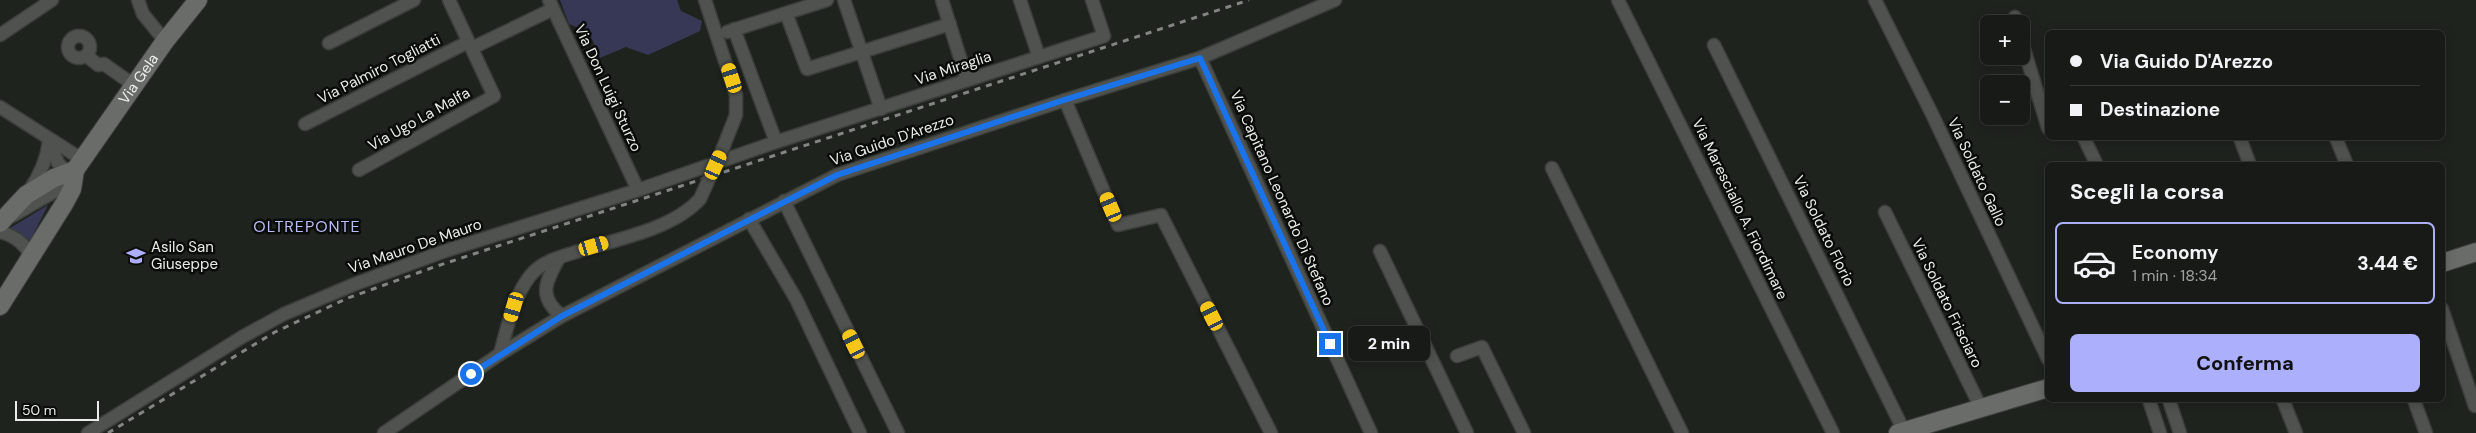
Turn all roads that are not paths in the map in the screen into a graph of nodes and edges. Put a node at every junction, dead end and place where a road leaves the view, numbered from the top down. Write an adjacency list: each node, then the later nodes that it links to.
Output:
1 (52, 0): 20 (street)
2 (138, 0): 21 (street)
3 (198, 0): 21 (main road, Via Gela)
4 (414, 0): 22 (street)
5 (449, 0): 23 (street)
6 (705, 0): 19 (street)
7 (827, 0): 16 (street)
8 (844, 0): 25 (street)
9 (942, 0): 17 (street)
10 (1020, 0): 27 (street)
11 (1092, 0): 27 (street, Via Miraglia)
12 (1335, 0): 28 (street, Via Guido D'Arezzo)
13 (1618, 0): 83 (street, Via Maresciallo A. Fiordimare)
14 (1875, 0): 63 (street, Via Soldato Gallo)
15 (551, 4): 23 (street, Via Palmiro Togliatti); 49 (street, Via Don Luigi Sturzo)
16 (786, 13): 18 (street); 25 (street)
17 (950, 24): 25 (street); 30 (street)
18 (734, 29): 19 (street); 41 (street)
19 (717, 35): 57 (street, bridge)
20 (0, 36)
21 (165, 41): 31 (main road, Via Gela)
22 (329, 43)
23 (470, 45): 36 (street, Via Palmiro Togliatti); 47 (street, Via Ugo La Malfa)
24 (1714, 45): 73 (street, Via Soldato Florio)
25 (862, 51): 34 (street)
26 (87, 56): 31 (street)
27 (1039, 57): 30 (street, Via Miraglia)
28 (1200, 58): 32 (street, Via Guido D'Arezzo); 79 (street, Via Capitano Leonardo Di Stefano)
29 (2029, 65): 35 (street)
30 (967, 80): 34 (street, Via Miraglia)
31 (133, 89): 45 (main road, Via Gela)
32 (1064, 100): 51 (street, Via Guido D'Arezzo); 78 (street)
33 (0, 107): 37 (street)
34 (880, 109): 41 (street, Via Miraglia)
35 (2045, 118)
36 (305, 124)
37 (49, 140): 45 (street); 50 (street)
38 (2085, 140): 42 (street)
39 (2241, 140): 43 (street)
40 (2337, 140): 44 (street)
41 (776, 142): 49 (street, Via Mauro De Mauro)
42 (2096, 162)
43 (2249, 162)
44 (2346, 162)
45 (79, 165): 48 (main road); 50 (main road)
46 (1552, 168): 82 (street)
47 (359, 170)
48 (72, 189): 54 (street); 58 (main road)
49 (638, 190): 74 (street, Via Mauro De Mauro)
50 (26, 195): 54 (main road)
51 (784, 201): 53 (street, Via Guido D'Arezzo); 77 (street)
52 (1884, 212): 72 (street, Via Soldato Frisciaro)
53 (749, 219): 61 (street, Via Guido D'Arezzo); 76 (street)
54 (1, 225): 58 (street)
55 (1380, 251): 80 (street)
56 (2476, 252): 59 (main road)
57 (559, 258): 61 (street); 64 (street)
58 (31, 260): 60 (main road)
59 (2445, 262)
60 (0, 306)
61 (562, 316): 64 (street, Via Guido D'Arezzo)
62 (2445, 318): 71 (street)
63 (2045, 353)
64 (500, 354): 75 (street, Via Guido D'Arezzo)
65 (1457, 356): 81 (street)
66 (2045, 389): 72 (main road)
67 (2150, 402): 84 (street)
68 (2170, 402): 85 (street)
69 (2284, 402): 86 (street)
70 (2415, 402): 87 (street)
71 (2475, 406)
72 (1981, 408): 73 (main road)
73 (1901, 432)
74 (88, 433)
75 (384, 433)
76 (860, 433)
77 (898, 433)
78 (1271, 433)
79 (1371, 433)
80 (1467, 433)
81 (1524, 433)
82 (1682, 433)
83 (1833, 433)
84 (2160, 433)
85 (2180, 433)
86 (2296, 433)
87 (2426, 433)

